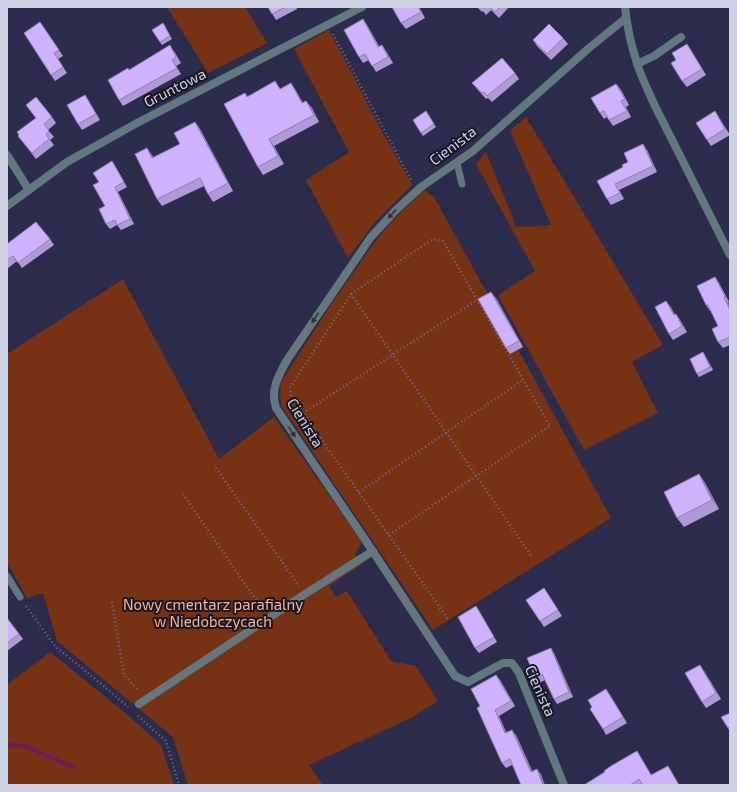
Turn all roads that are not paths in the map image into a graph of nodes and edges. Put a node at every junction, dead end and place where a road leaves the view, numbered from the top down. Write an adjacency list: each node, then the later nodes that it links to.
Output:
1 (362, 7): 9 (street, Gruntowa)
2 (625, 7): 3 (street)
3 (626, 18): 5 (street); 7 (street, Cienista)
4 (681, 37): 5 (street)
5 (637, 64): 11 (street)
6 (7, 155): 9 (street)
7 (457, 163): 8 (lane); 12 (street, Cienista, one-way to 12)
8 (462, 184)
9 (29, 190): 10 (street, Gruntowa)
10 (7, 206)
11 (730, 256)
12 (373, 551): 15 (street); 16 (street, Cienista)
13 (7, 576): 14 (lane)
14 (20, 597)
15 (139, 704)
16 (564, 785)

